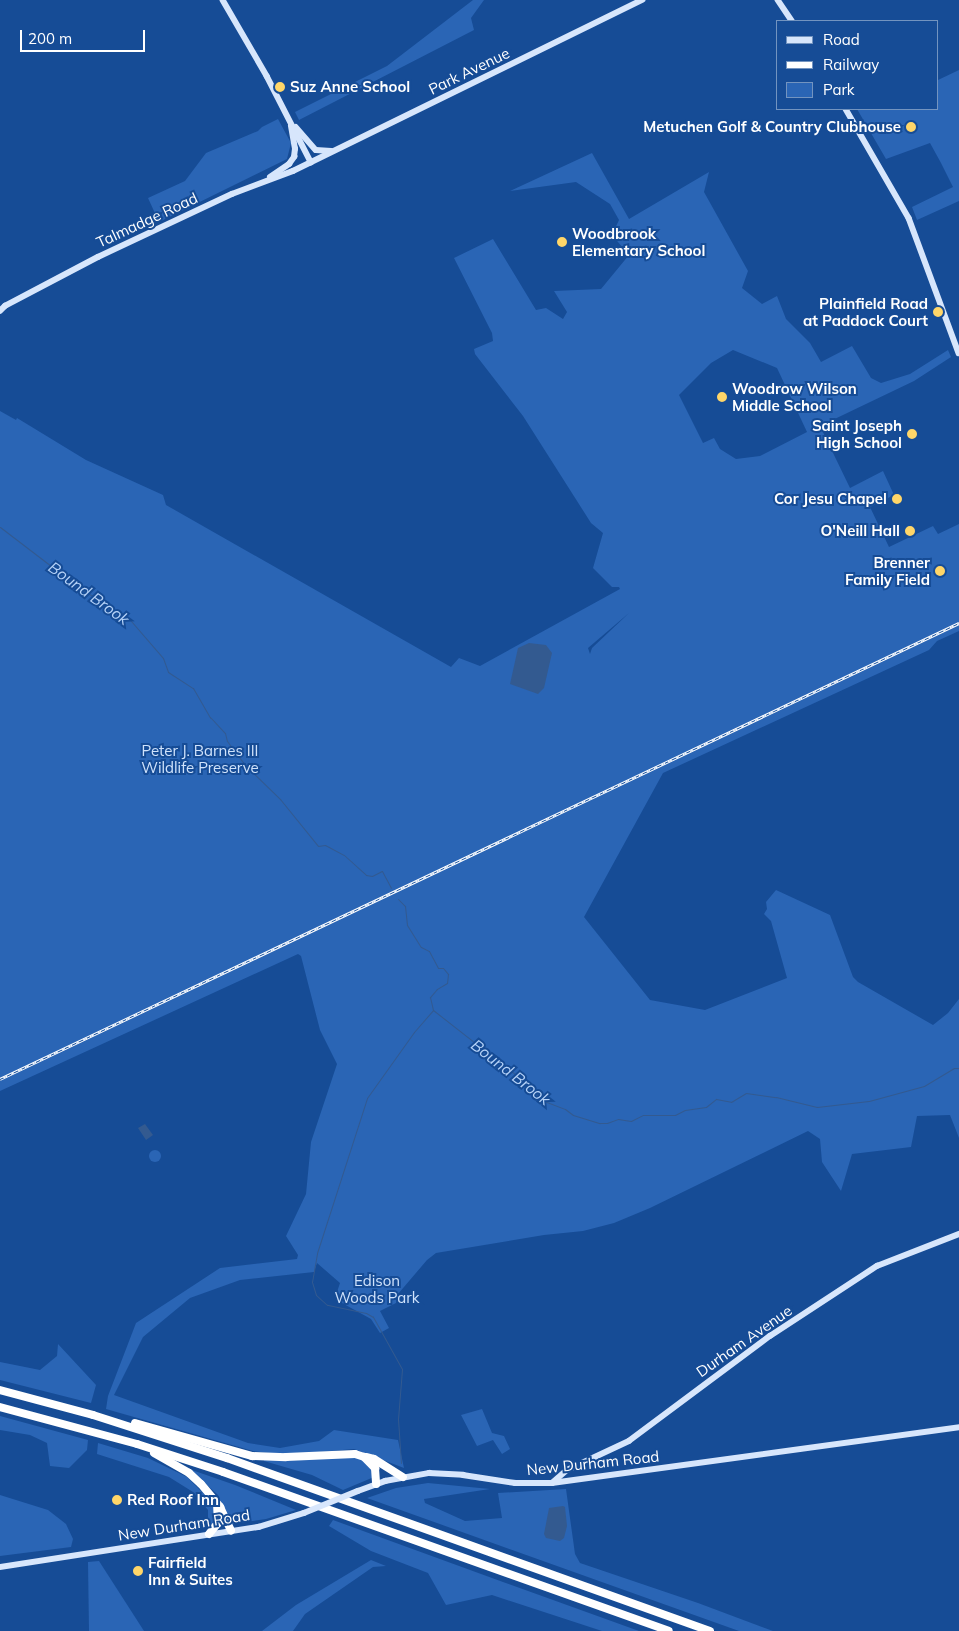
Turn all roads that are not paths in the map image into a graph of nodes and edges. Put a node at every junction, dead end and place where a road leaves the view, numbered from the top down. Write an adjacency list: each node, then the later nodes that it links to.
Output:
1 (223, 0): 6 (street)
2 (642, 0): 7 (street, Park Avenue)
3 (778, 0): 4 (street)
4 (791, 20)
5 (847, 110): 11 (street)
6 (290, 119): 7 (street); 8 (street); 9 (street)
7 (335, 150): 8 (street, Park Avenue)
8 (311, 162): 9 (street, Talmadge Road)
9 (264, 182): 10 (street, Talmadge Road)
10 (0, 311)
11 (959, 353)
12 (959, 1234): 20 (street, Durham Avenue)
13 (0, 1390): 15 (highway)
14 (0, 1407): 17 (highway)
15 (120, 1423): 18 (highway); 27 (highway)
16 (959, 1427): 20 (street, New Durham Road)
17 (137, 1444): 22 (highway); 26 (highway)
18 (364, 1457): 19 (highway); 21 (highway)
19 (403, 1476): 20 (street, New Durham Road); 21 (street, New Durham Road)
20 (552, 1483)
21 (376, 1484): 23 (street, New Durham Road, bridge)
22 (215, 1500): 23 (highway); 24 (highway)
23 (231, 1531): 24 (street, New Durham Road)
24 (209, 1534): 25 (street, New Durham Road)
25 (0, 1567)
26 (669, 1631)
27 (710, 1631)

